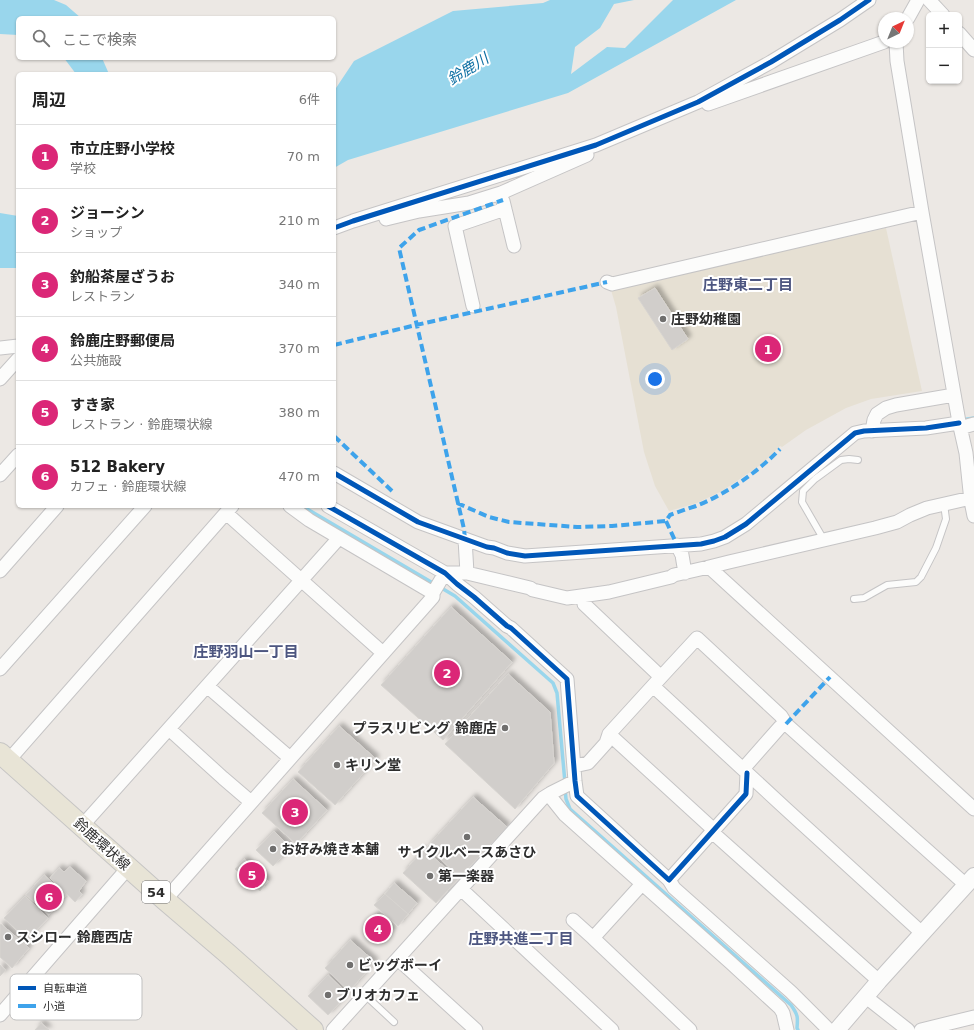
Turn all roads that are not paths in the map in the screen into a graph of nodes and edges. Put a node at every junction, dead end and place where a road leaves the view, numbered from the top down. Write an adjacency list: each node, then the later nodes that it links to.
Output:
1 (868, 0): 10 (street)
2 (918, 0): 4 (street)
3 (929, 0): 5 (street)
4 (911, 12)
5 (940, 12)
6 (962, 36): 9 (street)
7 (878, 44): 10 (street)
8 (896, 48): 14 (street)
9 (974, 50)
10 (698, 102): 11 (street)
11 (596, 145): 12 (street); 15 (street)
12 (501, 193): 13 (street); 15 (street)
13 (505, 209): 17 (street); 19 (street)
14 (922, 212): 18 (street); 24 (street)
15 (375, 214): 16 (street)
16 (336, 227)
17 (514, 246)
18 (607, 282)
19 (473, 306)
20 (16, 346): 21 (street)
21 (0, 348)
22 (16, 361): 23 (street)
23 (0, 378)
24 (954, 395): 25 (street); 27 (street)
25 (959, 422): 26 (street); 27 (street); 32 (street)
26 (974, 424)
27 (873, 426): 43 (street)
28 (16, 457): 31 (street)
29 (858, 460): 42 (lane)
30 (336, 474): 41 (street)
31 (0, 475)
32 (972, 500): 33 (street); 39 (street)
33 (944, 504): 42 (street); 51 (lane)
34 (56, 508): 45 (street)
35 (143, 508): 54 (street)
36 (293, 508): 40 (street)
37 (331, 508): 48 (street)
38 (229, 509): 49 (street); 60 (street)
39 (974, 516)
40 (340, 538): 49 (street); 50 (street)
41 (465, 539): 43 (street); 46 (street)
42 (824, 540): 44 (street)
43 (677, 545): 47 (street)
44 (709, 567): 47 (street); 67 (street)
45 (0, 571)
46 (466, 573): 47 (street); 48 (street)
47 (685, 573)
48 (444, 575): 50 (street); 62 (street)
49 (302, 580): 53 (street); 56 (street)
50 (433, 593): 53 (street)
51 (854, 599)
52 (584, 604): 55 (street)
53 (383, 653): 61 (street)
54 (0, 669)
55 (657, 681): 57 (street); 59 (street); 63 (street)
56 (207, 686): 58 (street); 61 (street)
57 (786, 724): 63 (street); 72 (street)
58 (169, 729): 66 (street); 68 (street)
59 (609, 734): 62 (street); 69 (street)
60 (4, 757): 68 (main road, 鈴鹿環状線 / 54)
61 (290, 758): 66 (street)
62 (574, 766): 64 (street)
63 (745, 771): 69 (street); 78 (street)
64 (575, 781): 65 (street); 71 (street)
65 (551, 793): 73 (street); 74 (street)
66 (251, 802): 75 (street)
67 (974, 809)
68 (82, 826): 70 (main road, 鈴鹿環状線 / 54)
69 (713, 831): 71 (street); 82 (street)
70 (128, 868): 75 (main road, 鈴鹿環状線 / 54); 81 (street)
71 (669, 880): 76 (street)
72 (970, 880): 78 (street)
73 (642, 884): 76 (street); 79 (street)
74 (461, 889): 80 (street); 92 (street)
75 (164, 900): 89 (main road, 鈴鹿環状線 / 54)
76 (682, 907): 94 (street); 95 (street)
77 (573, 920): 79 (street)
78 (922, 933): 82 (street)
79 (593, 938): 93 (street)
80 (398, 959): 83 (street); 91 (street)
81 (36, 974)
82 (879, 981): 84 (street)
83 (365, 995): 88 (lane); 90 (street)
84 (866, 997): 96 (street); 97 (street)
85 (10, 1004): 86 (street)
86 (0, 1015)
87 (974, 1017): 98 (street)
88 (394, 1022)
89 (313, 1030)
90 (334, 1030)
91 (476, 1030)
92 (612, 1030)
93 (690, 1030)
94 (787, 1030)
95 (829, 1030)
96 (837, 1030)
97 (908, 1030)
98 (921, 1030)

